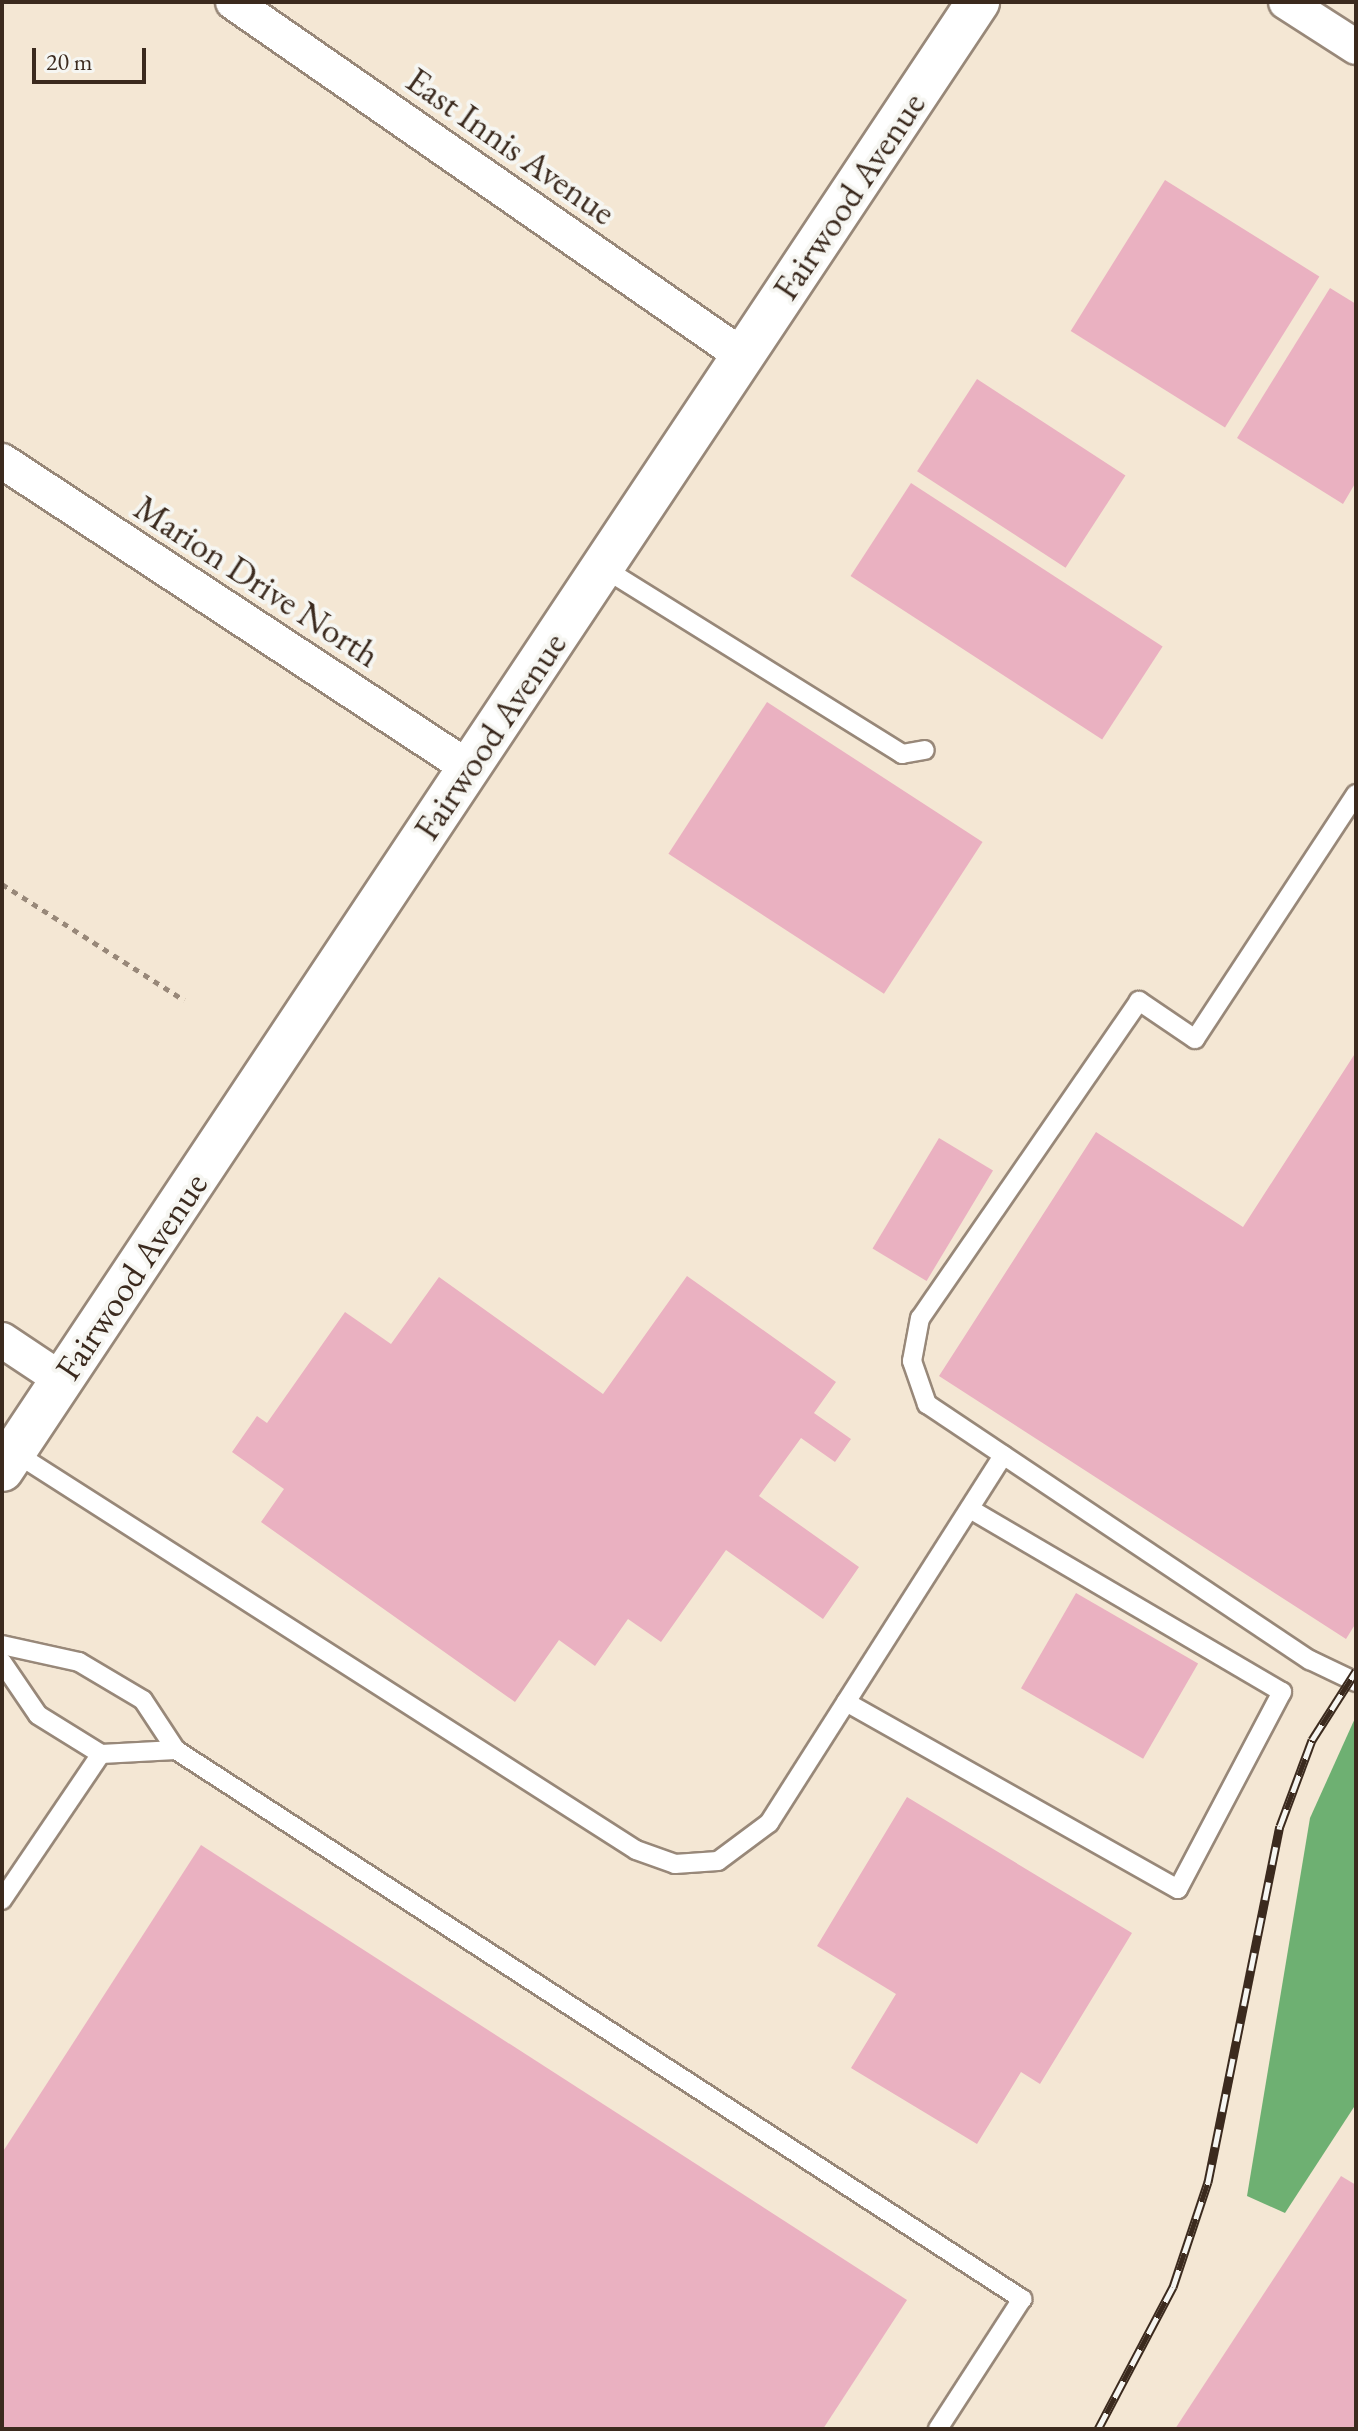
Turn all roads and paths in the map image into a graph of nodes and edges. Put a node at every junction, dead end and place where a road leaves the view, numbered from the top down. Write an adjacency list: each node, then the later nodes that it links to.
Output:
1 (233, 2): 5 (street, East Innis Avenue)
2 (978, 2): 5 (street, Fairwood Avenue)
3 (1286, 2): 4 (street)
4 (1356, 47)
5 (743, 356): 7 (street, Fairwood Avenue)
6 (2, 461): 9 (street, Marion Drive North)
7 (602, 567): 8 (lane); 9 (street, Fairwood Avenue)
8 (925, 750)
9 (469, 768): 14 (street, Fairwood Avenue)
10 (1356, 794): 15 (lane)
11 (2, 884): 12 (path)
12 (184, 1000)
13 (2, 1340): 14 (street)
14 (62, 1380): 16 (street, Fairwood Avenue)
15 (1003, 1455): 17 (lane); 20 (lane)
16 (8, 1461): 21 (lane)
17 (970, 1509): 21 (lane); 21 (lane)
18 (2, 1645): 22 (lane)
19 (2, 1662): 23 (lane)
20 (1356, 1682)
21 (846, 1702)
22 (176, 1750): 23 (lane); 25 (lane)
23 (101, 1754): 24 (lane)
24 (2, 1900)
25 (938, 2429)

